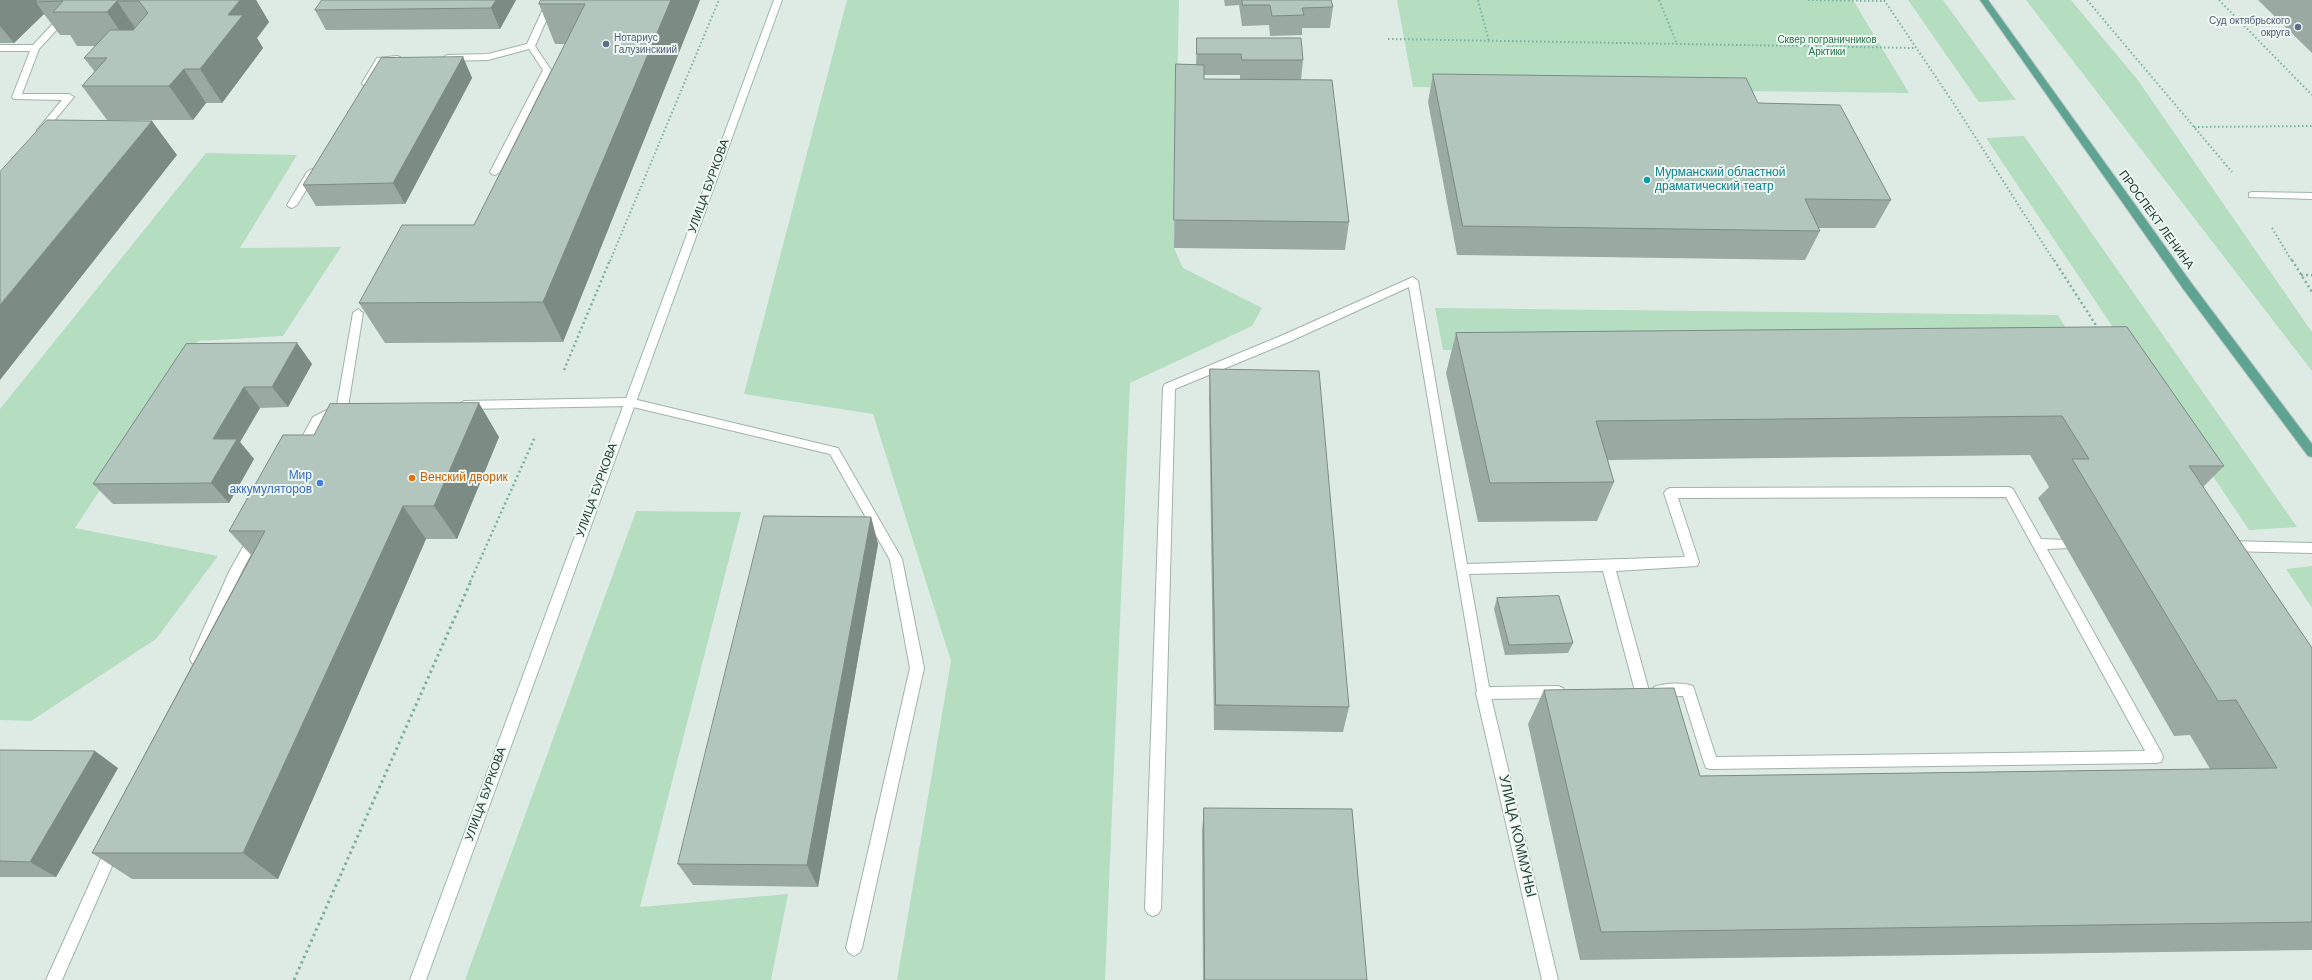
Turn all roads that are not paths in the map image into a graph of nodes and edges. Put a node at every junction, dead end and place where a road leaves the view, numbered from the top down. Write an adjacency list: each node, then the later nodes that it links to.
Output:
1 (80, 0): 7 (street)
2 (551, 0): 5 (street)
3 (778, 0): 18 (street, УЛИЦА БУРКОВА)
4 (1984, 0): 22 (main road, ПРОСПЕКТ ЛЕНИНА)
5 (531, 46): 8 (street); 13 (street)
6 (0, 48): 7 (street)
7 (35, 48): 11 (street)
8 (434, 58)
9 (403, 59): 10 (street)
10 (360, 93)
11 (34, 140)
12 (316, 166): 16 (street)
13 (495, 172)
14 (2252, 195): 15 (street)
15 (2312, 196)
16 (292, 205)
17 (358, 313): 20 (street)
18 (629, 402): 19 (street); 38 (street); 40 (street, УЛИЦА БУРКОВА)
19 (450, 405)
20 (342, 407): 21 (street); 23 (street)
21 (357, 407)
22 (2312, 453)
23 (295, 461)
24 (262, 522): 31 (street)
25 (2038, 544): 26 (street); 29 (street); 33 (street)
26 (2065, 544)
27 (2214, 546): 28 (street)
28 (2312, 548)
29 (1608, 566): 30 (street); 33 (street)
30 (1463, 569): 35 (street, УЛИЦА КОММУНЫ); 37 (street, УЛИЦА КОММУНЫ)
31 (192, 671)
32 (1626, 691): 33 (street)
33 (1642, 691)
34 (1571, 692): 35 (street)
35 (1483, 693): 41 (street, УЛИЦА КОММУНЫ)
36 (118, 836): 39 (street)
37 (1153, 909)
38 (854, 948)
39 (54, 980)
40 (418, 980)
41 (1550, 980)

